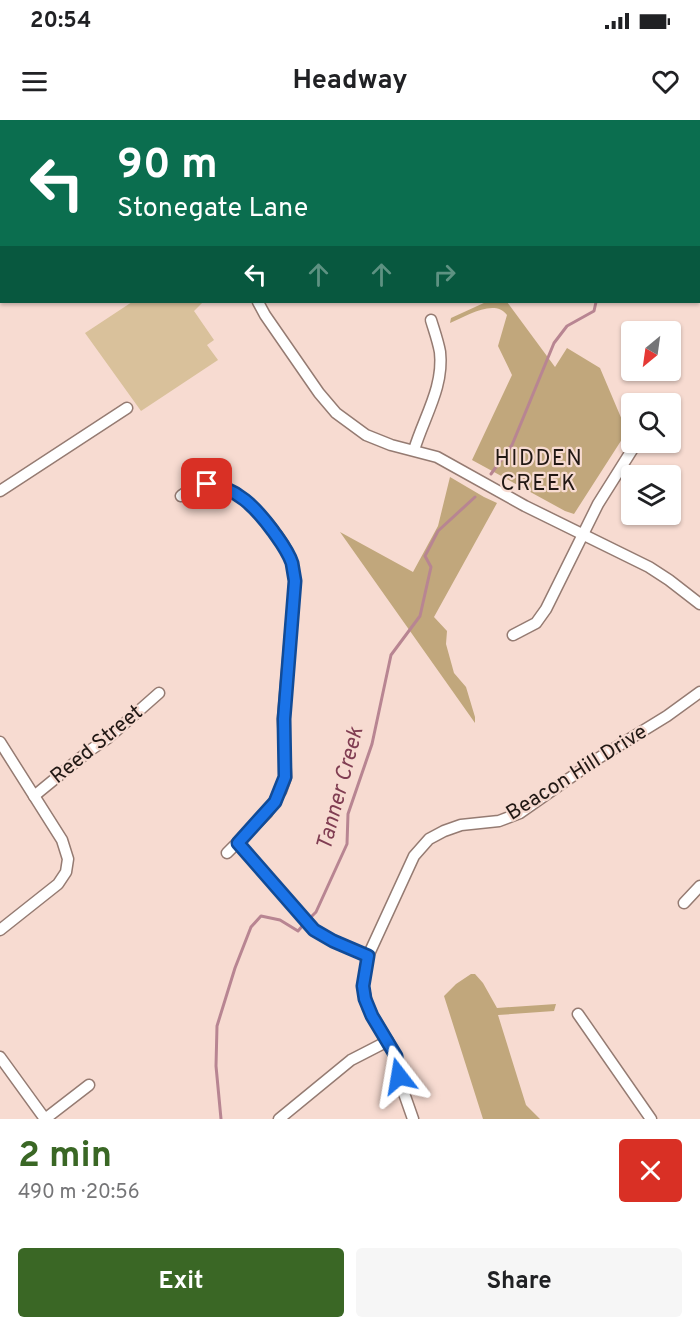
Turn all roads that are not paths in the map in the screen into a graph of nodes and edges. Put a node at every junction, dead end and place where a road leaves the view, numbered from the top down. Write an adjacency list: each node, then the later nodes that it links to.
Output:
1 (259, 303): 4 (street)
2 (431, 320): 4 (street)
3 (127, 408): 6 (street)
4 (414, 450): 8 (street)
5 (631, 453): 8 (street)
6 (0, 491)
7 (181, 496): 15 (street)
8 (582, 534): 9 (street); 10 (street)
9 (700, 604)
10 (513, 635)
11 (700, 692): 20 (street, Beacon Hill Drive)
12 (159, 693): 14 (street, Reed Street)
13 (0, 742): 14 (street)
14 (34, 796): 19 (street)
15 (238, 843): 16 (street); 20 (street)
16 (227, 853)
17 (700, 886): 18 (street)
18 (684, 903)
19 (0, 930)
20 (368, 956): 22 (street, Beacon Hill Drive)
21 (578, 1014): 28 (street)
22 (388, 1041): 26 (street); 27 (street, Beacon Hill Drive)
23 (0, 1057): 25 (street)
24 (89, 1085): 25 (street)
25 (45, 1119)
26 (279, 1119)
27 (413, 1119)
28 (651, 1119)

